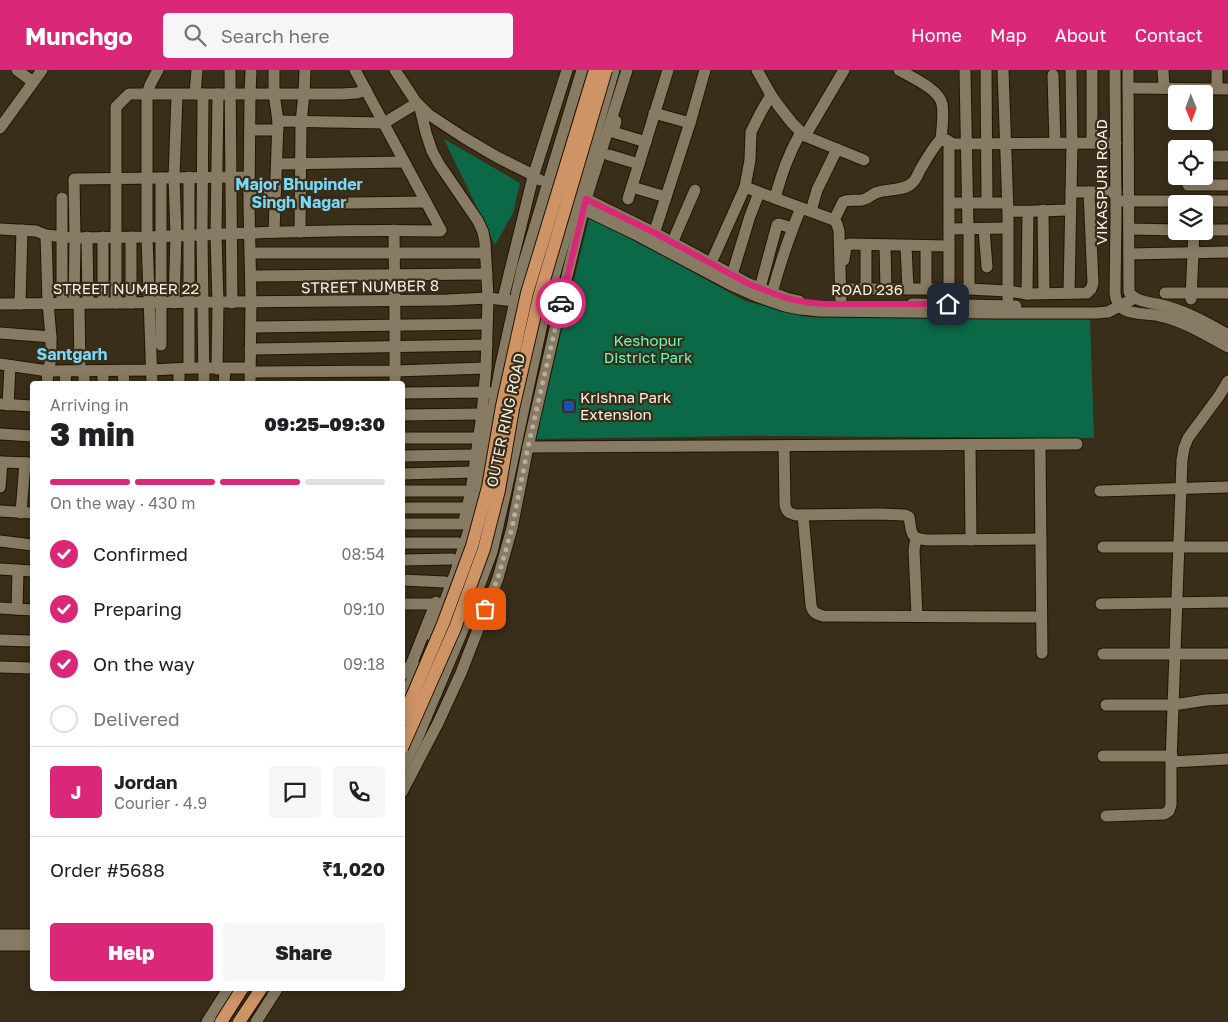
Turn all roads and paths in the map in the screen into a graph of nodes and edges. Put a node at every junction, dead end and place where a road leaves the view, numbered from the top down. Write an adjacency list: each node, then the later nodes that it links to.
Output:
1 (17, 70): 33 (street)
2 (42, 70): 33 (street)
3 (158, 70): 46 (street)
4 (197, 70): 40 (street)
5 (230, 70): 42 (street)
6 (251, 70): 43 (street)
7 (274, 70): 44 (street)
8 (305, 70): 45 (street)
9 (355, 70): 37 (street)
10 (395, 70): 49 (street)
11 (567, 70): 76 (street)
12 (582, 70): 38 (street, OUTER RING ROAD)
13 (594, 70): 315 (main road, OUTER RING ROAD, bridge)
14 (606, 70): 316 (main road, OUTER RING ROAD, bridge)
15 (614, 70): 48 (street, OUTER RING ROAD)
16 (627, 70): 106 (street)
17 (632, 70): 58 (street)
18 (668, 70): 50 (street)
19 (705, 70): 53 (street)
20 (757, 70): 47 (street)
21 (898, 70): 59 (street)
22 (965, 70): 60 (street)
23 (986, 70): 61 (street)
24 (1004, 70): 62 (street)
25 (1071, 70): 66 (street)
26 (1092, 70): 64 (street)
27 (1115, 70): 65 (street, VIKASPURI ROAD)
28 (1128, 70): 34 (street, VIKASPURI ROAD)
29 (1163, 70): 35 (street)
30 (1216, 70): 36 (street)
31 (839, 72): 57 (street)
32 (1053, 74): 63 (street)
33 (33, 82): 55 (street)
34 (1128, 88): 35 (street); 102 (street, VIKASPURI ROAD)
35 (1164, 88): 36 (street)
36 (1222, 89)
37 (366, 90): 45 (street); 52 (street)
38 (575, 92): 48 (street); 86 (street, OUTER RING ROAD)
39 (177, 94): 40 (street); 46 (street); 85 (street)
40 (199, 94): 41 (street); 78 (street)
41 (218, 94): 42 (street); 79 (street)
42 (230, 94): 43 (street); 80 (street)
43 (250, 94): 44 (street); 56 (street)
44 (274, 94): 45 (street); 54 (street)
45 (304, 94): 51 (street)
46 (147, 95): 82 (street); 83 (street)
47 (771, 95): 57 (street); 90 (street)
48 (605, 102): 106 (street, OUTER RING ROAD)
49 (419, 106): 52 (street); 76 (street); 160 (street)
50 (654, 113): 53 (street); 58 (street)
51 (301, 122): 52 (street); 54 (street); 74 (street)
52 (384, 123): 72 (street)
53 (690, 123): 97 (street)
54 (278, 125): 56 (street); 73 (street)
55 (0, 128)
56 (250, 130): 81 (street)
57 (802, 134): 67 (street); 100 (street)
58 (646, 142): 75 (street)
59 (947, 142): 60 (street); 108 (street); 117 (street)
60 (967, 143): 61 (street); 109 (street)
61 (987, 143): 62 (street); 110 (street)
62 (1005, 143): 63 (street); 112 (street)
63 (1055, 143): 66 (street)
64 (1092, 143): 65 (street); 66 (street)
65 (1116, 143): 96 (street, VIKASPURI ROAD)
66 (1072, 144): 94 (street)
67 (837, 149): 71 (street); 113 (street)
68 (609, 155): 75 (street)
69 (1213, 156): 70 (street)
70 (1228, 156)
71 (864, 160)
72 (404, 162): 74 (street); 105 (street)
73 (277, 164): 74 (street); 99 (street)
74 (300, 164): 111 (street)
75 (639, 164): 89 (street)
76 (533, 175): 86 (street); 186 (street)
77 (189, 177): 78 (street); 85 (street); 136 (street)
78 (202, 177): 79 (street); 137 (street)
79 (217, 177): 80 (street); 134 (street)
80 (230, 177): 81 (street); 135 (street)
81 (249, 177): 92 (street)
82 (116, 178): 83 (street); 141 (street); 145 (street)
83 (147, 178): 84 (street); 143 (street)
84 (162, 178): 85 (street); 144 (street)
85 (174, 178): 139 (street)
86 (549, 180): 147 (street, OUTER RING ROAD)
87 (1213, 183): 88 (street)
88 (1228, 185)
89 (632, 187): 97 (street); 101 (street)
90 (745, 187): 93 (street); 162 (street)
91 (695, 190): 149 (street)
92 (249, 192): 99 (street); 132 (street)
93 (759, 192): 100 (street); 167 (street)
94 (1071, 192): 95 (street); 115 (street)
95 (1089, 192): 96 (street); 178 (street)
96 (1116, 196): 102 (street); 189 (street, VIKASPURI ROAD)
97 (666, 197): 146 (street)
98 (62, 198): 138 (street)
99 (275, 198): 111 (street); 130 (street)
100 (775, 198): 113 (street)
101 (628, 199)
102 (1129, 201): 107 (street); 124 (street, VIKASPURI ROAD)
103 (1213, 201): 104 (street)
104 (1228, 201)
105 (426, 202): 111 (street); 126 (street)
106 (581, 202): 146 (street); 155 (street, OUTER RING ROAD); 255 (street)
107 (1168, 202)
108 (949, 203): 109 (street); 121 (street)
109 (968, 203): 110 (street); 122 (street)
110 (987, 203): 112 (street)
111 (301, 204): 131 (street)
112 (1008, 207): 116 (street); 119 (street)
113 (806, 210): 117 (street); 118 (street)
114 (1043, 210): 115 (street); 116 (street); 183 (street)
115 (1070, 210): 178 (street)
116 (1028, 212): 182 (street)
117 (834, 220): 204 (street)
118 (792, 228): 168 (street); 177 (street)
119 (1008, 228): 123 (street); 176 (street)
120 (0, 229): 125 (street)
121 (949, 229): 122 (street); 154 (street)
122 (968, 229): 123 (street); 169 (street)
123 (984, 229): 163 (street)
124 (1129, 229): 127 (street); 161 (street, VIKASPURI ROAD)
125 (22, 230): 133 (street); 203 (street)
126 (394, 230): 131 (street); 159 (street)
127 (1168, 230)
128 (1213, 230): 129 (street)
129 (1228, 230)
130 (274, 232): 131 (street); 132 (street)
131 (300, 232)
132 (249, 233): 135 (street); 158 (street)
133 (46, 234): 138 (street); 194 (street)
134 (216, 234): 135 (street); 137 (street); 200 (street)
135 (231, 234): 201 (street)
136 (189, 235): 137 (street); 139 (street); 198 (street)
137 (202, 235): 199 (street)
138 (62, 236): 145 (street); 195 (street)
139 (176, 236): 144 (street); 192 (street)
140 (103, 237): 141 (street); 145 (street); 196 (street)
141 (116, 237): 142 (street); 197 (street)
142 (131, 237): 143 (street); 190 (street)
143 (147, 237): 144 (street); 191 (street)
144 (161, 237): 191 (street)
145 (81, 238): 195 (street)
146 (653, 238): 149 (street, ROAD 236); 167 (street)
147 (531, 240): 155 (street); 187 (street, OUTER RING ROAD)
148 (1194, 240): 156 (street)
149 (674, 244): 162 (street, ROAD 236)
150 (866, 245): 151 (street); 170 (street); 171 (street)
151 (885, 246): 152 (street); 172 (street)
152 (906, 246): 153 (street); 173 (street)
153 (926, 246): 154 (street); 174 (street)
154 (948, 246): 175 (street)
155 (561, 250): 320 (street, OUTER RING ROAD)
156 (1193, 252): 157 (street); 161 (street); 184 (street)
157 (1228, 252)
158 (250, 253): 159 (street); 165 (street)
159 (394, 253): 160 (street); 166 (street)
160 (485, 253): 164 (street)
161 (1129, 254): 179 (street, VIKASPURI ROAD)
162 (711, 263): 167 (street, ROAD 236)
163 (986, 267)
164 (486, 274): 166 (street); 185 (street)
165 (251, 276): 166 (street); 193 (street)
166 (394, 276): 188 (street)
167 (729, 279): 168 (street, ROAD 236); 189 (street)
168 (760, 288): 177 (street, ROAD 236)
169 (970, 288): 175 (street); 176 (street)
170 (847, 289): 171 (street); 204 (street)
171 (866, 289): 172 (street)
172 (886, 289): 173 (street)
173 (908, 289): 174 (street)
174 (926, 289): 175 (street)
175 (949, 289)
176 (1008, 291): 182 (street); 205 (street)
177 (772, 293): 204 (street, ROAD 236)
178 (1069, 293): 183 (street)
179 (1131, 293): 189 (street, ROAD 236); 210 (street)
180 (1165, 293): 184 (street)
181 (1228, 293): 184 (street)
182 (1027, 294): 183 (street)
183 (1044, 294)
184 (1192, 296)
185 (488, 298): 186 (street, STREET NUMBER 8); 188 (street, STREET NUMBER 8); 206 (street)
186 (502, 300): 187 (street, STREET NUMBER 8)
187 (515, 300): 242 (street, OUTER RING ROAD)
188 (395, 301): 193 (street, STREET NUMBER 8); 207 (street)
189 (1117, 301): 205 (street, ROAD 236); 215 (street)
190 (131, 302): 191 (street, STREET NUMBER 22); 197 (street, STREET NUMBER 22)
191 (155, 302): 192 (street, STREET NUMBER 22); 212 (street); 223 (street)
192 (174, 302): 198 (street, STREET NUMBER 22)
193 (251, 302): 201 (street, STREET NUMBER 22); 208 (street)
194 (48, 303): 195 (street, STREET NUMBER 22); 203 (street, STREET NUMBER 22); 211 (street)
195 (76, 303): 196 (street, STREET NUMBER 22); 225 (street)
196 (103, 303): 197 (street, STREET NUMBER 22)
197 (116, 303)
198 (189, 303): 199 (street, STREET NUMBER 22); 219 (street)
199 (203, 303): 200 (street, STREET NUMBER 22); 220 (street)
200 (218, 303): 201 (street, STREET NUMBER 22); 221 (street)
201 (232, 303)
202 (0, 304): 203 (street, STREET NUMBER 22)
203 (20, 304)
204 (843, 304): 205 (street, ROAD 236)
205 (1008, 306)
206 (487, 324): 207 (street); 213 (street)
207 (395, 325): 208 (street); 214 (street)
208 (251, 327): 216 (street)
209 (0, 333): 211 (street)
210 (1228, 335)
211 (51, 337): 224 (street)
212 (161, 345)
213 (487, 345): 214 (street); 218 (street)
214 (395, 347): 216 (street); 228 (street)
215 (1228, 347)
216 (250, 349): 229 (street)
217 (5, 365): 224 (street); 243 (street)
218 (486, 368): 228 (street); 242 (street)
219 (184, 369): 220 (street); 223 (street); 236 (street)
220 (204, 369): 221 (street); 237 (street)
221 (221, 369): 229 (street); 238 (street)
222 (66, 370): 224 (street); 225 (street); 231 (street)
223 (152, 370): 227 (street); 235 (street)
224 (48, 371): 230 (street)
225 (82, 371): 226 (street); 232 (street)
226 (103, 371): 227 (street); 233 (street)
227 (123, 371): 234 (street)
228 (395, 371): 229 (street); 239 (street)
229 (250, 375)
230 (47, 381)
231 (65, 381)
232 (84, 381)
233 (103, 381)
234 (124, 381)
235 (152, 381)
236 (181, 381)
237 (204, 381)
238 (223, 381)
239 (395, 381)
240 (1228, 381): 264 (street)
241 (405, 393): 242 (street)
242 (490, 393): 245 (street); 311 (street, OUTER RING ROAD)
243 (4, 404): 244 (street)
244 (30, 406)
245 (482, 414): 246 (street); 250 (street)
246 (405, 415)
247 (0, 434): 248 (street)
248 (30, 436)
249 (405, 438): 250 (street)
250 (478, 438): 256 (street)
251 (1040, 444): 252 (street); 253 (street); 276 (street)
252 (1077, 444)
253 (970, 445): 254 (street); 277 (street)
254 (784, 446): 255 (street); 272 (street)
255 (528, 447): 321 (street)
256 (476, 454): 257 (street); 260 (street)
257 (405, 456)
258 (1, 462): 259 (street); 262 (street)
259 (29, 463): 271 (street)
260 (473, 472): 261 (street); 265 (street)
261 (405, 474)
262 (0, 487)
263 (1228, 487): 264 (street)
264 (1181, 489): 267 (street); 284 (street)
265 (470, 490): 266 (street); 269 (street)
266 (405, 491)
267 (1100, 491)
268 (405, 508): 269 (street)
269 (468, 508): 274 (street)
270 (0, 511): 271 (street)
271 (27, 513)
272 (803, 515): 275 (street); 300 (street)
273 (405, 524): 274 (street)
274 (463, 524): 280 (street)
275 (916, 538): 277 (street); 300 (street)
276 (1040, 539): 277 (street); 301 (street)
277 (971, 540)
278 (0, 541): 281 (street)
279 (405, 543): 280 (street)
280 (458, 543): 285 (street)
281 (30, 545)
282 (1103, 547): 284 (street)
283 (1228, 547): 284 (street)
284 (1179, 548): 292 (street)
285 (452, 559): 286 (street); 291 (street)
286 (405, 560)
287 (0, 569): 288 (street)
288 (18, 570): 289 (street); 298 (street)
289 (30, 571)
290 (405, 580): 291 (street)
291 (445, 582): 295 (street)
292 (1177, 602): 293 (street); 296 (street); 306 (street)
293 (1228, 602)
294 (405, 604): 295 (street)
295 (436, 604): 310 (street)
296 (1101, 604)
297 (0, 608): 298 (street)
298 (17, 609): 299 (street)
299 (30, 610)
300 (917, 616): 301 (street)
301 (1042, 617): 304 (street)
302 (0, 640): 303 (street)
303 (30, 641)
304 (1042, 653)
305 (1103, 654): 306 (street)
306 (1175, 654): 307 (street); 314 (street)
307 (1228, 654)
308 (0, 667): 309 (street)
309 (30, 668)
310 (405, 672)
311 (405, 695)
312 (1228, 699): 314 (street)
313 (1106, 705): 314 (street)
314 (1173, 706): 318 (street)
315 (405, 713)
316 (405, 741)
317 (1103, 756): 318 (street)
318 (1171, 759): 319 (street); 322 (street)
319 (1228, 759)
320 (405, 763)
321 (405, 786)
322 (1106, 816)
323 (30, 935): 324 (street)
324 (6, 940): 325 (street)
325 (30, 945)
326 (227, 991): 331 (street)
327 (241, 991): 333 (main road, bridge)
328 (259, 991): 334 (main road, bridge)
329 (267, 991): 335 (street)
330 (276, 991): 336 (street)
331 (218, 1005): 332 (street); 334 (street)
332 (208, 1022)
333 (220, 1022)
334 (241, 1022)
335 (248, 1022)
336 (256, 1022)

